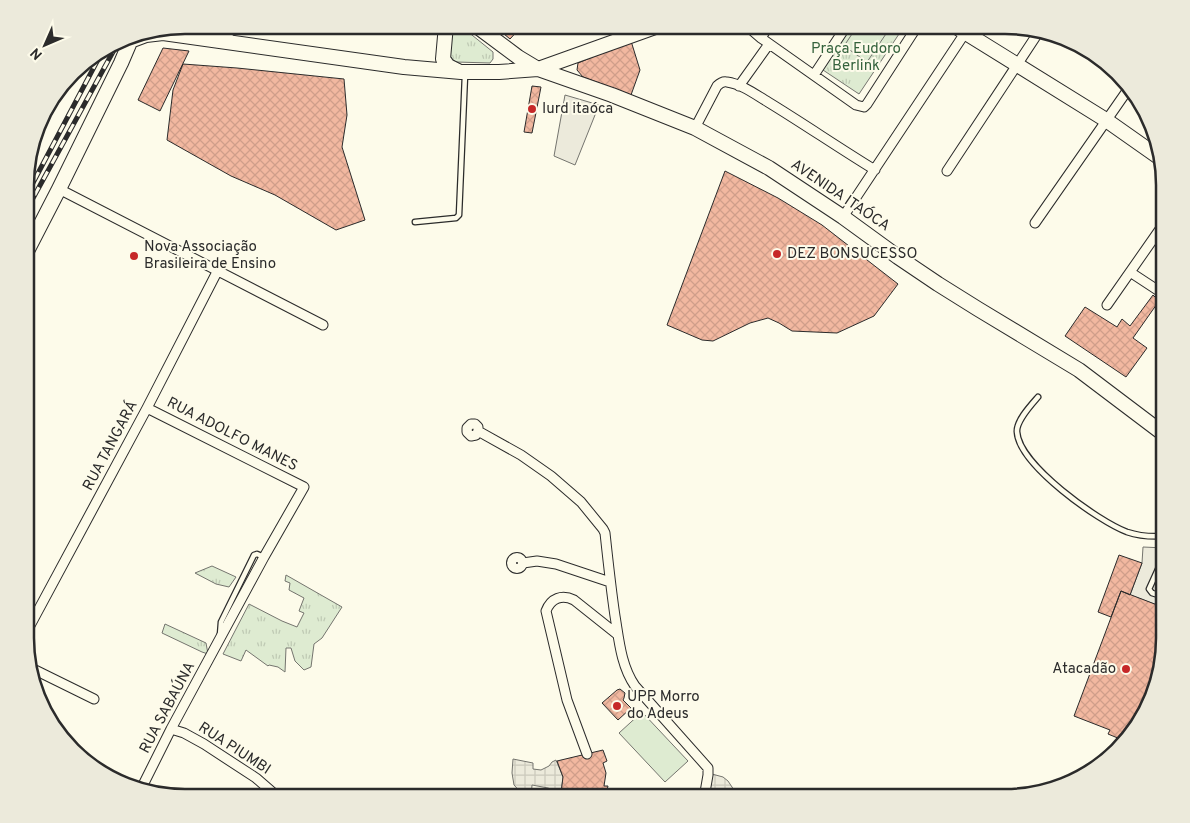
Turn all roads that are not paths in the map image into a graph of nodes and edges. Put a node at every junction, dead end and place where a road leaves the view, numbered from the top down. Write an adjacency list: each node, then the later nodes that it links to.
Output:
1 (173, 34): 14 (main road)
2 (228, 34): 14 (street)
3 (445, 34): 20 (main road)
4 (487, 34): 19 (main road, AVENIDA ITAÓCA)
5 (636, 34): 17 (main road)
6 (756, 34): 13 (street)
7 (763, 34): 13 (street)
8 (841, 34): 21 (street)
9 (912, 34): 21 (street)
10 (964, 34): 28 (street)
11 (967, 34): 18 (main road)
12 (1035, 37): 18 (street)
13 (761, 38): 16 (street)
14 (227, 42): 20 (main road)
15 (129, 44): 30 (main road)
16 (769, 44): 21 (street); 23 (street)
17 (579, 54): 19 (main road); 22 (main road)
18 (1017, 64): 25 (main road); 29 (street)
19 (538, 69): 20 (main road); 22 (main road, AVENIDA ITAÓCA)
20 (463, 72): 32 (lane)
21 (814, 75)
22 (583, 85): 26 (main road, AVENIDA ITAÓCA)
23 (739, 86): 26 (street); 28 (street)
24 (1125, 93): 25 (street)
25 (1106, 120): 27 (main road); 33 (street)
26 (695, 128): 31 (main road, AVENIDA ITAÓCA)
27 (1152, 153)
28 (875, 170): 31 (street)
29 (947, 171)
30 (59, 189): 35 (main road); 36 (street)
31 (844, 216): 43 (main road, AVENIDA ITAÓCA)
32 (415, 222)
33 (1035, 223)
34 (1156, 235): 37 (street)
35 (34, 237)
36 (218, 270): 40 (street); 42 (street, RUA TANGARÁ)
37 (1130, 272): 38 (street); 39 (street)
38 (1156, 289)
39 (1107, 305)
40 (322, 325)
41 (1038, 397): 46 (lane)
42 (147, 408): 45 (street, RUA ADOLFO MANES); 51 (street, RUA TANGARÁ)
43 (1156, 428)
44 (478, 431): 49 (street)
45 (304, 487): 55 (street, RUA SABAÚNA)
46 (1156, 537)
47 (523, 563): 49 (street)
48 (1156, 574): 50 (lane)
49 (610, 582): 52 (street)
50 (1156, 594)
51 (34, 618)
52 (618, 635): 56 (street); 59 (street)
53 (38, 671): 54 (street)
54 (94, 699)
55 (171, 729): 57 (street, RUA SABAÚNA); 58 (street, RUA PIUMBI)
56 (587, 754)
57 (144, 783)
58 (268, 789)
59 (706, 789)

